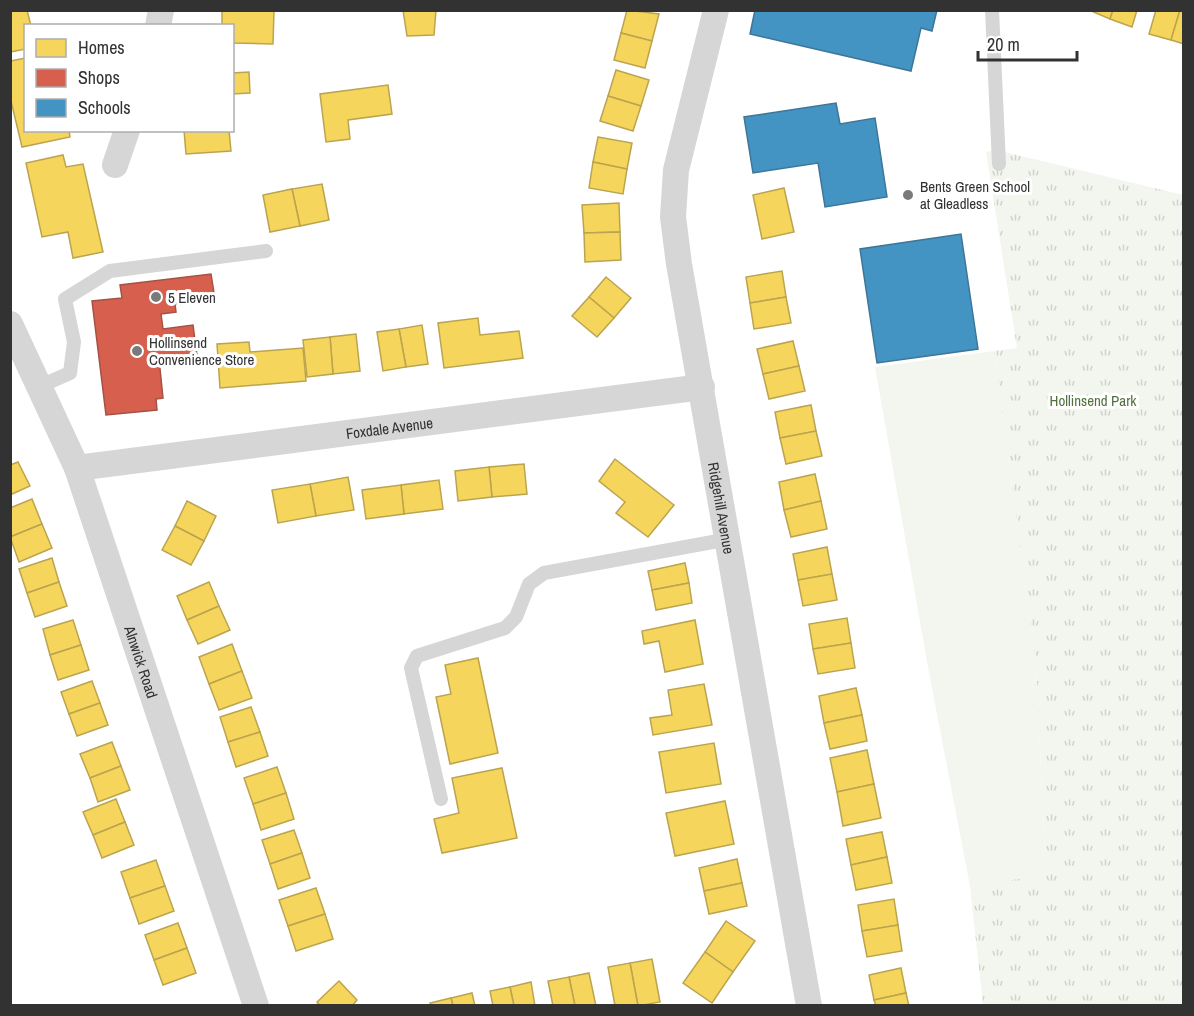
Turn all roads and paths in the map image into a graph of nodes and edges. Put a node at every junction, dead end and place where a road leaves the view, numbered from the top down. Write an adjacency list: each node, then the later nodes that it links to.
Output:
1 (716, 10): 9 (street, Ridgehill Avenue)
2 (992, 10): 4 (lane)
3 (126, 132): 5 (street)
4 (999, 164)
5 (115, 165)
6 (266, 251): 8 (lane)
7 (10, 324): 8 (street, Alnwick Road)
8 (38, 387): 10 (street, Alnwick Road)
9 (702, 387): 10 (street, Foxdale Avenue); 11 (street, Ridgehill Avenue)
10 (77, 468): 13 (street, Alnwick Road)
11 (729, 539): 12 (lane); 14 (street, Ridgehill Avenue)
12 (441, 799)
13 (256, 1005)
14 (809, 1005)

